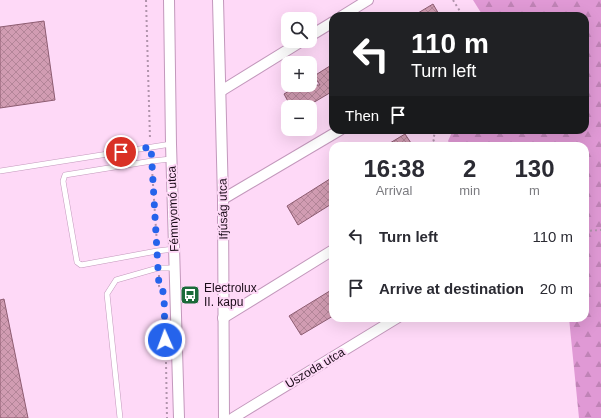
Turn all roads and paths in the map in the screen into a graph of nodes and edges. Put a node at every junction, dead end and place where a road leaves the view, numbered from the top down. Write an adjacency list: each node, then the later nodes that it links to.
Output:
1 (146, 0): 14 (path)
2 (169, 0): 13 (street, Fémnyomó utca)
3 (218, 0): 11 (street, Ifjúság utca)
4 (368, 0): 6 (street)
5 (453, 0): 7 (path)
6 (348, 12)
7 (460, 12)
8 (329, 24): 9 (street)
9 (317, 32)
10 (291, 48): 11 (street)
11 (221, 91): 18 (street, Ifjúság utca)
12 (333, 134): 18 (street)
13 (171, 144): 14 (lane); 15 (street, Fémnyomó utca)
14 (151, 147): 17 (lane)
15 (172, 159): 16 (lane); 21 (street, Fémnyomó utca)
16 (152, 161): 22 (path); 22 (lane)
17 (0, 171)
18 (224, 199): 27 (street, Ifjúság utca)
19 (601, 230): 20 (path)
20 (589, 231)
21 (174, 249): 22 (lane); 25 (street, Fémnyomó utca)
22 (157, 251)
23 (329, 252): 27 (street)
24 (158, 268): 25 (lane); 26 (path); 30 (lane)
25 (175, 268): 32 (street, Fémnyomó utca)
26 (164, 301)
27 (224, 318): 33 (street, Ifjúság utca)
28 (390, 322): 34 (street, Uszoda utca)
29 (165, 356): 31 (path)
30 (120, 418)
31 (167, 418)
32 (179, 418)
33 (224, 418)
34 (233, 418)

